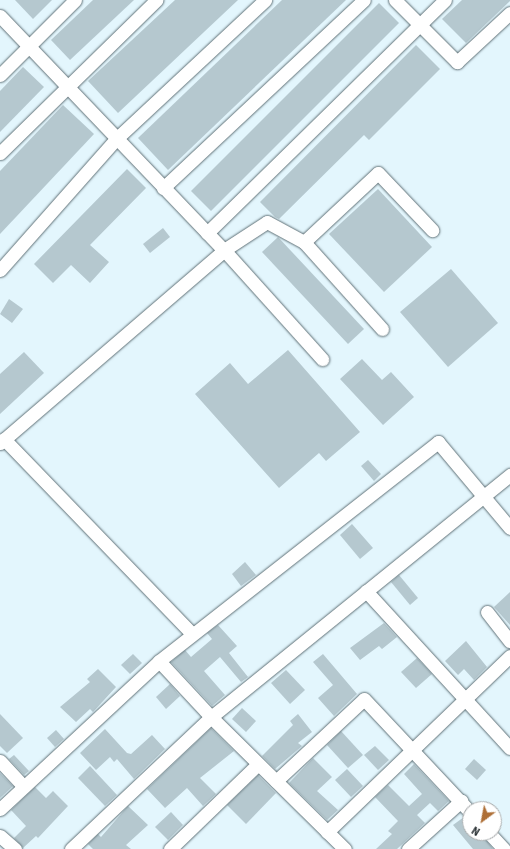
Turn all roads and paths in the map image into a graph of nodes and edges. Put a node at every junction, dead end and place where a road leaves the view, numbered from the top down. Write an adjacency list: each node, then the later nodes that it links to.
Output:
1 (75, 0): 10 (street)
2 (156, 0): 12 (street)
3 (265, 0): 13 (street)
4 (364, 0): 15 (street)
5 (394, 0): 9 (street)
6 (446, 0): 9 (street)
7 (510, 13): 9 (street)
8 (0, 16): 10 (street)
9 (420, 26): 17 (street)
10 (28, 46): 11 (street); 12 (street)
11 (0, 75)
12 (66, 86): 13 (street); 14 (street)
13 (116, 140): 15 (street); 20 (street)
14 (0, 153)
15 (163, 188): 17 (street)
16 (432, 230): 18 (street)
17 (207, 233): 19 (street)
18 (304, 242): 19 (street); 21 (street)
19 (224, 250): 22 (street); 23 (street)
20 (0, 270)
21 (382, 329)
22 (322, 359)
23 (2, 441): 29 (street)
24 (510, 475): 25 (street)
25 (482, 496): 26 (street); 27 (street); 29 (street)
26 (510, 528)
27 (366, 591): 33 (street); 34 (street)
28 (487, 612): 30 (street)
29 (192, 634): 32 (street)
30 (510, 641)
31 (510, 656): 33 (street)
32 (159, 661): 34 (street); 40 (street)
33 (465, 698): 35 (street); 36 (street)
34 (211, 718): 38 (street); 47 (street)
35 (413, 748): 39 (street); 41 (street); 43 (street)
36 (510, 748)
37 (0, 761): 40 (street)
38 (258, 764): 39 (street); 48 (street)
39 (276, 781): 43 (street)
40 (24, 787): 42 (street)
41 (461, 802): 50 (street)
42 (0, 809)
43 (327, 832): 49 (street)
44 (0, 836): 46 (street)
45 (496, 841): 51 (street)
46 (15, 849)
47 (71, 849)
48 (170, 849)
49 (345, 849)
50 (408, 849)
51 (504, 849)

